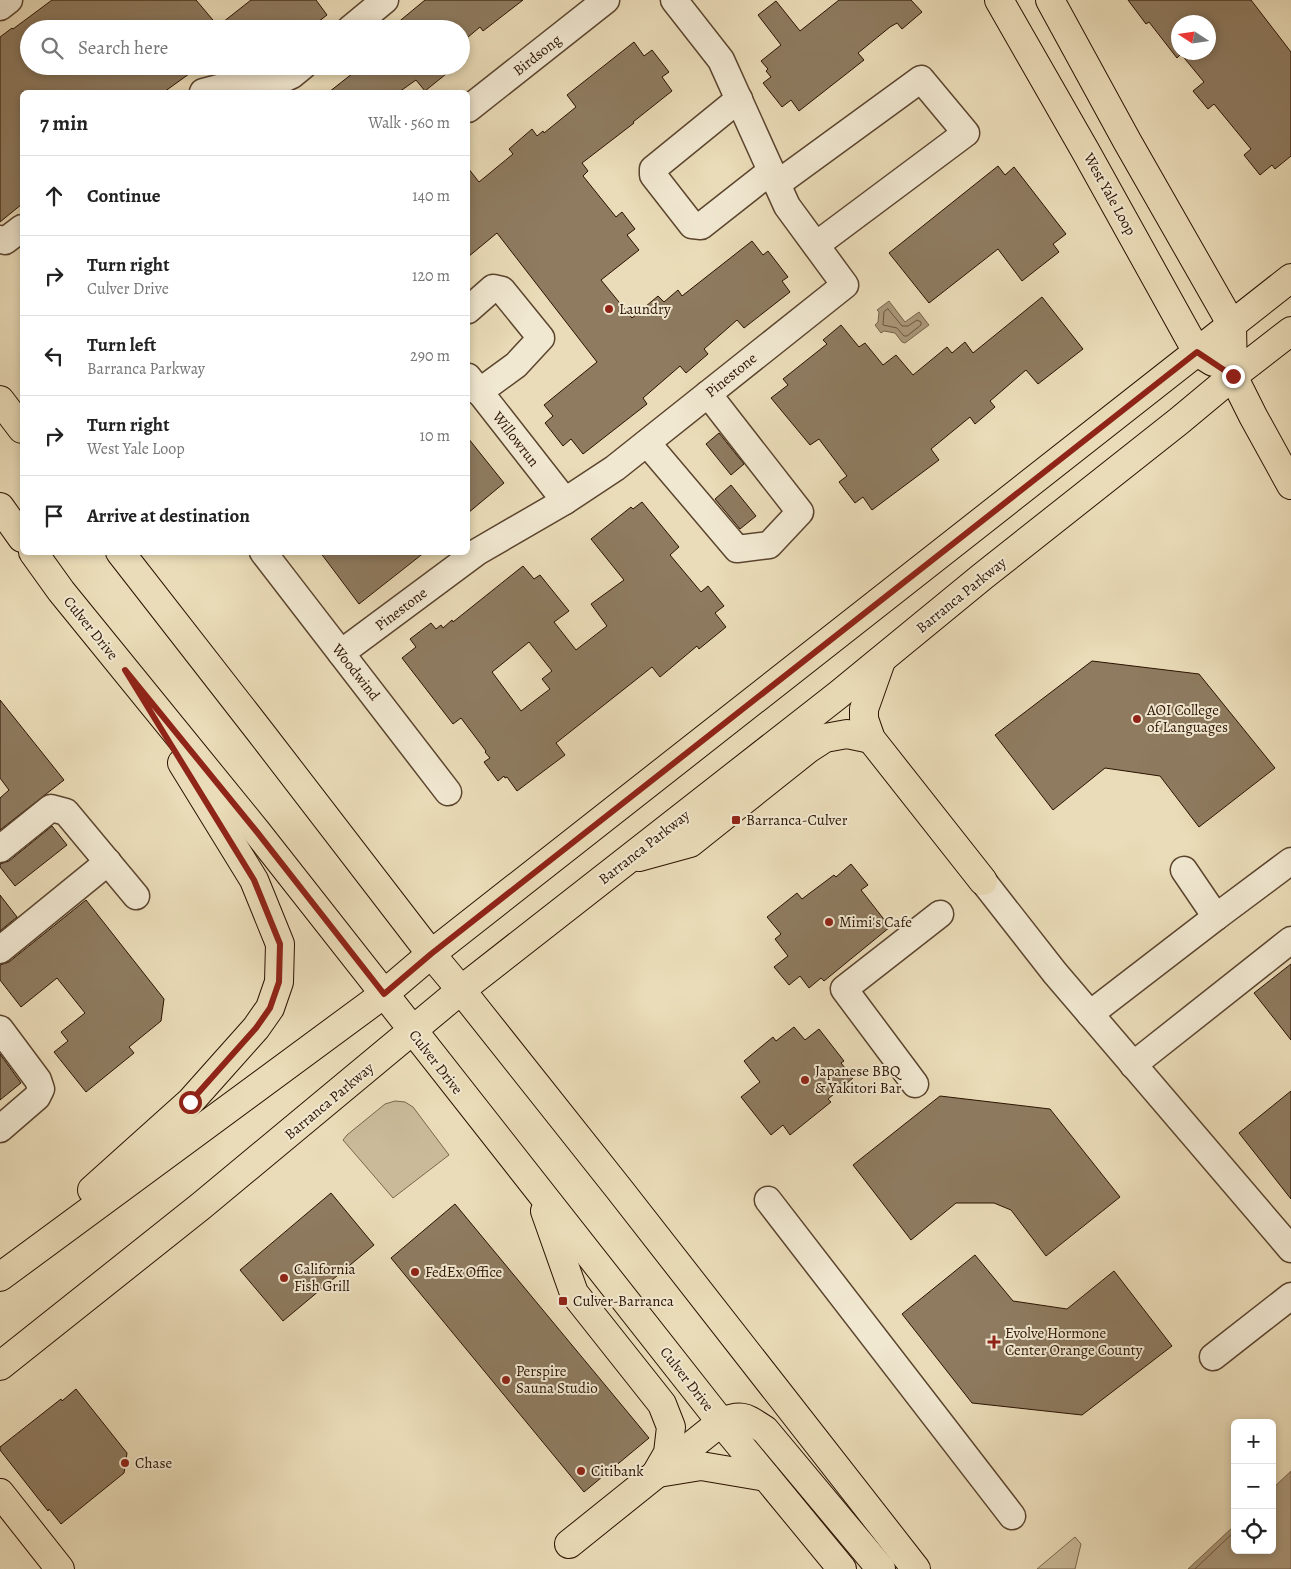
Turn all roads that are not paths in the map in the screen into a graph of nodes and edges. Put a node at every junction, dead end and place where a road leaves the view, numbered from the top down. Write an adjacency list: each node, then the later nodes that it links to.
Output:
1 (8, 0): 7 (street)
2 (385, 0): 8 (street)
3 (606, 0): 13 (street, Birdsong)
4 (674, 0): 12 (street, Pinestone)
5 (999, 0): 22 (main road, West Yale Loop)
6 (1050, 0): 20 (main road, West Yale Loop)
7 (0, 7)
8 (361, 20)
9 (292, 75): 10 (street)
10 (279, 87): 11 (street)
11 (211, 90)
12 (739, 99): 14 (street, Pinestone); 14 (street)
13 (470, 107)
14 (774, 177): 17 (street, Pinestone); 17 (street)
15 (20, 230): 16 (street)
16 (0, 239)
17 (816, 245): 25 (street, Pinestone)
18 (1291, 278): 20 (main road)
19 (470, 308): 24 (street)
20 (1232, 325): 22 (main road); 23 (main road, West Yale Loop)
21 (1291, 331): 23 (main road, Barranca Parkway)
22 (1197, 352): 23 (main road, West Yale Loop); 52 (main road)
23 (1233, 376): 29 (main road, West Yale Loop); 37 (main road, Barranca Parkway)
24 (473, 384): 30 (street, Willowrun)
25 (708, 394): 28 (street, Pinestone); 28 (street)
26 (0, 400): 27 (main road)
27 (20, 426)
28 (647, 443): 30 (street, Pinestone)
29 (1291, 485)
30 (565, 501): 36 (street, Pinestone)
31 (0, 507): 32 (main road)
32 (20, 535)
33 (35, 555): 38 (main road, Culver Drive)
34 (122, 555): 52 (main road)
35 (265, 555): 36 (street, Woodwind)
36 (341, 653): 40 (street, Woodwind)
37 (882, 659): 39 (main road); 42 (main road, Barranca Parkway)
38 (125, 670): 54 (main road, Culver Drive); 64 (main road)
39 (872, 739): 42 (main road); 46 (main road)
40 (448, 792)
41 (0, 849): 44 (street)
42 (628, 860): 53 (main road, Barranca Parkway)
43 (1291, 861): 49 (street)
44 (108, 862): 47 (street); 51 (street)
45 (1184, 870): 49 (street)
46 (983, 881): 55 (street)
47 (136, 896)
48 (940, 914): 59 (street)
49 (1216, 917): 55 (street)
50 (1291, 940): 58 (street)
51 (0, 950)
52 (431, 954): 53 (main road); 54 (main road)
53 (461, 990): 57 (main road, Barranca Parkway); 79 (main road)
54 (384, 994): 57 (main road, Culver Drive); 65 (main road)
55 (1090, 1014): 58 (street)
56 (0, 1029): 60 (street)
57 (413, 1032): 61 (main road, Culver Drive); 68 (main road, Barranca Parkway)
58 (1134, 1065): 63 (street)
59 (915, 1084)
60 (1, 1127)
61 (538, 1191): 69 (main road, Culver Drive); 70 (main road)
62 (768, 1200): 73 (street)
63 (1291, 1249)
64 (0, 1272)
65 (0, 1277)
66 (1291, 1296): 67 (street)
67 (1213, 1358)
68 (0, 1366)
69 (721, 1422): 70 (main road); 71 (main road, Culver Drive); 78 (main road)
70 (656, 1473): 71 (main road); 74 (main road)
71 (766, 1477): 75 (main road, Culver Drive)
72 (0, 1493): 76 (main road)
73 (1012, 1516)
74 (569, 1544)
75 (828, 1558): 77 (main road, Culver Drive)
76 (60, 1569)
77 (842, 1569)
78 (881, 1569)
79 (916, 1569)

